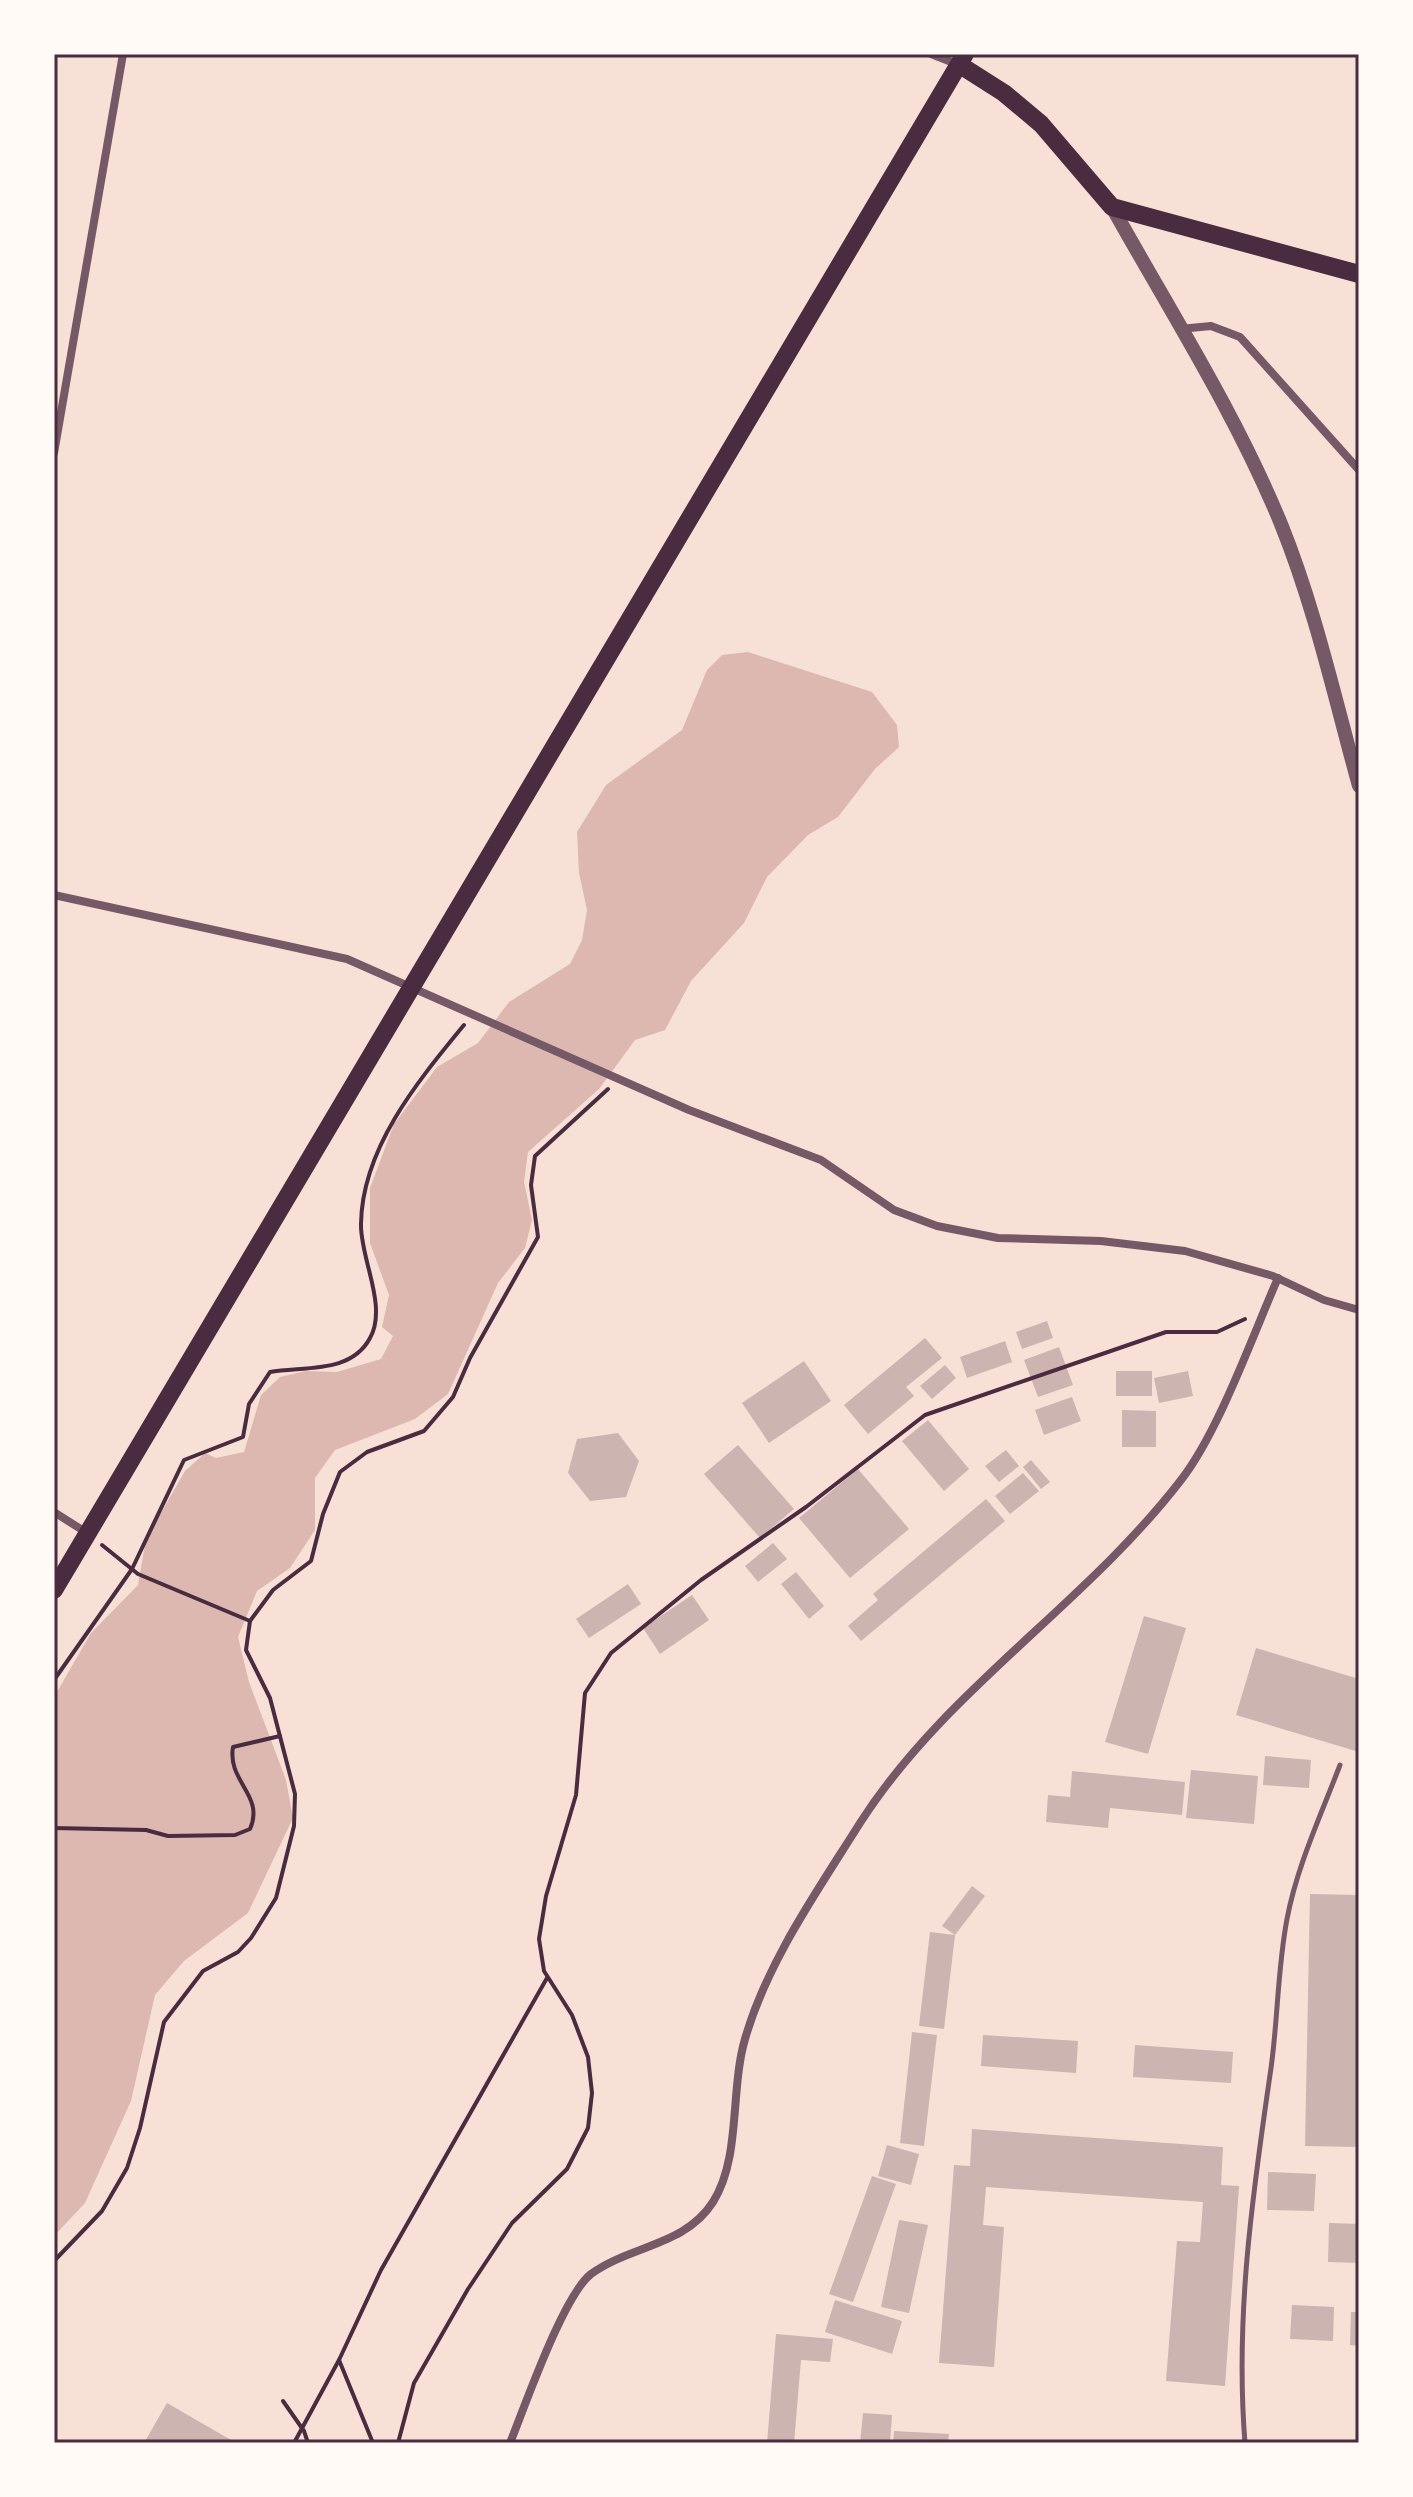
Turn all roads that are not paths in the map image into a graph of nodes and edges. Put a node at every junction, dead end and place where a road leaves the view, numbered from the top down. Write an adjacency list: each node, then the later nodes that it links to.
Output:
1 (123, 54): 7 (street)
2 (931, 54): 3 (street)
3 (962, 60): 4 (main road); 11 (main road)
4 (1112, 207): 5 (main road); 6 (street)
5 (1359, 274)
6 (1180, 329): 8 (street); 9 (street)
7 (54, 453)
8 (1359, 470)
9 (1359, 786)
10 (54, 895): 11 (street)
11 (413, 987): 12 (street); 15 (main road)
12 (1278, 1278): 13 (street); 18 (street)
13 (1359, 1310)
14 (54, 1512): 15 (street)
15 (88, 1534): 16 (main road)
16 (54, 1590)
17 (1340, 1765): 19 (lane)
18 (510, 2443)
19 (1245, 2443)

